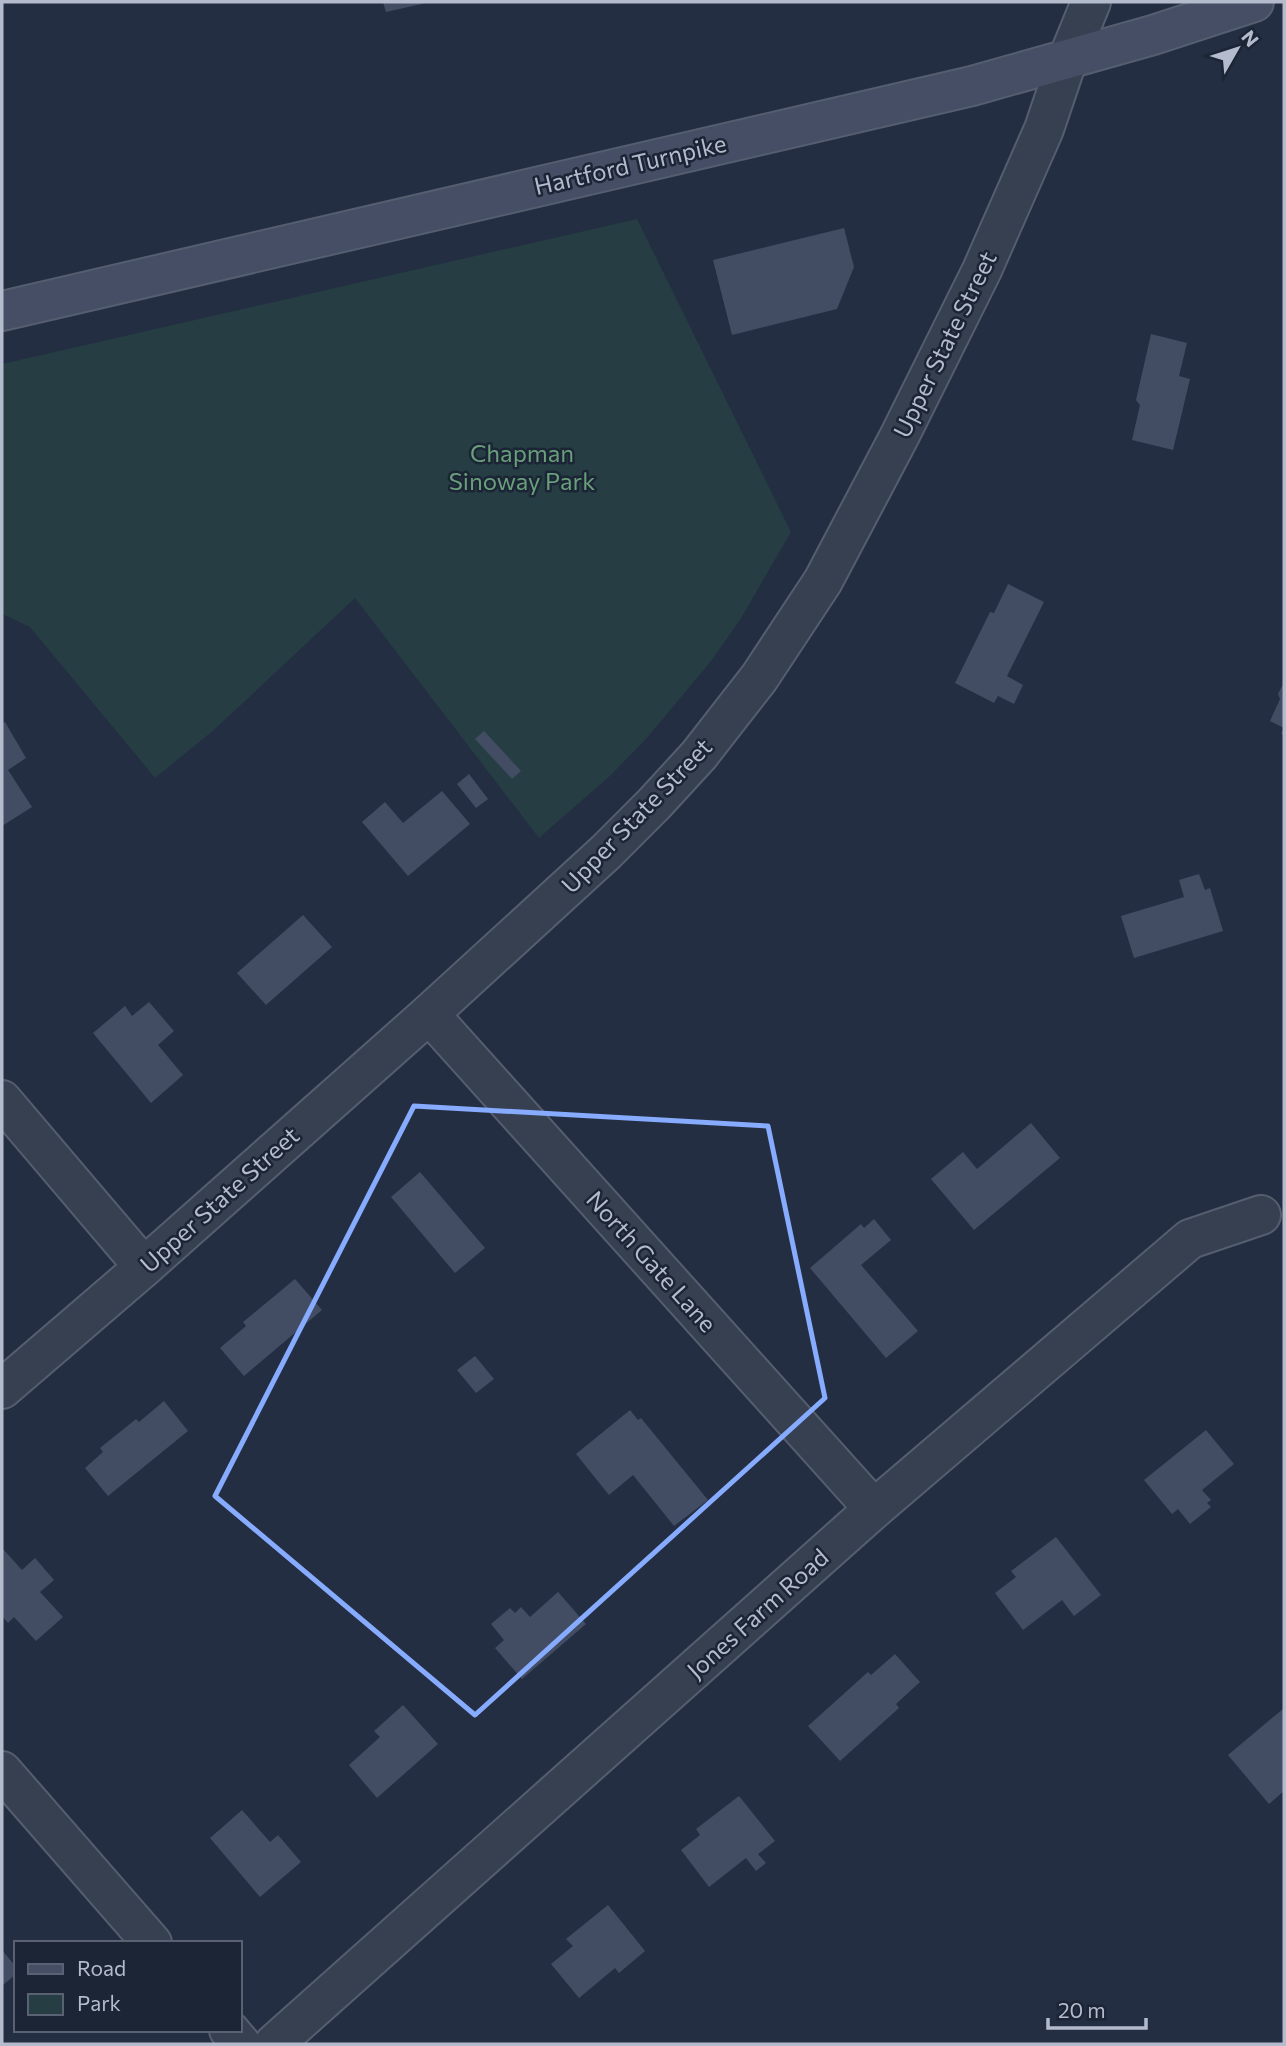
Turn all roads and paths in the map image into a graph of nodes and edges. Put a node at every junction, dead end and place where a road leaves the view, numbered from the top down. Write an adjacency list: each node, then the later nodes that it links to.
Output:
1 (1091, 2): 3 (street, Upper State Street)
2 (1254, 2): 3 (main road, Hartford Turnpike)
3 (1067, 61): 4 (main road, Hartford Turnpike); 5 (street, Upper State Street)
4 (2, 312)
5 (429, 1014): 8 (street, Upper State Street); 10 (street, North Gate Lane)
6 (2, 1100): 8 (street)
7 (1261, 1215): 10 (street, Jones Farm Road)
8 (144, 1267): 9 (street, Upper State Street)
9 (2, 1389)
10 (874, 1508): 13 (street, Jones Farm Road)
11 (2, 1771): 12 (street)
12 (150, 1941)
13 (274, 2044)

